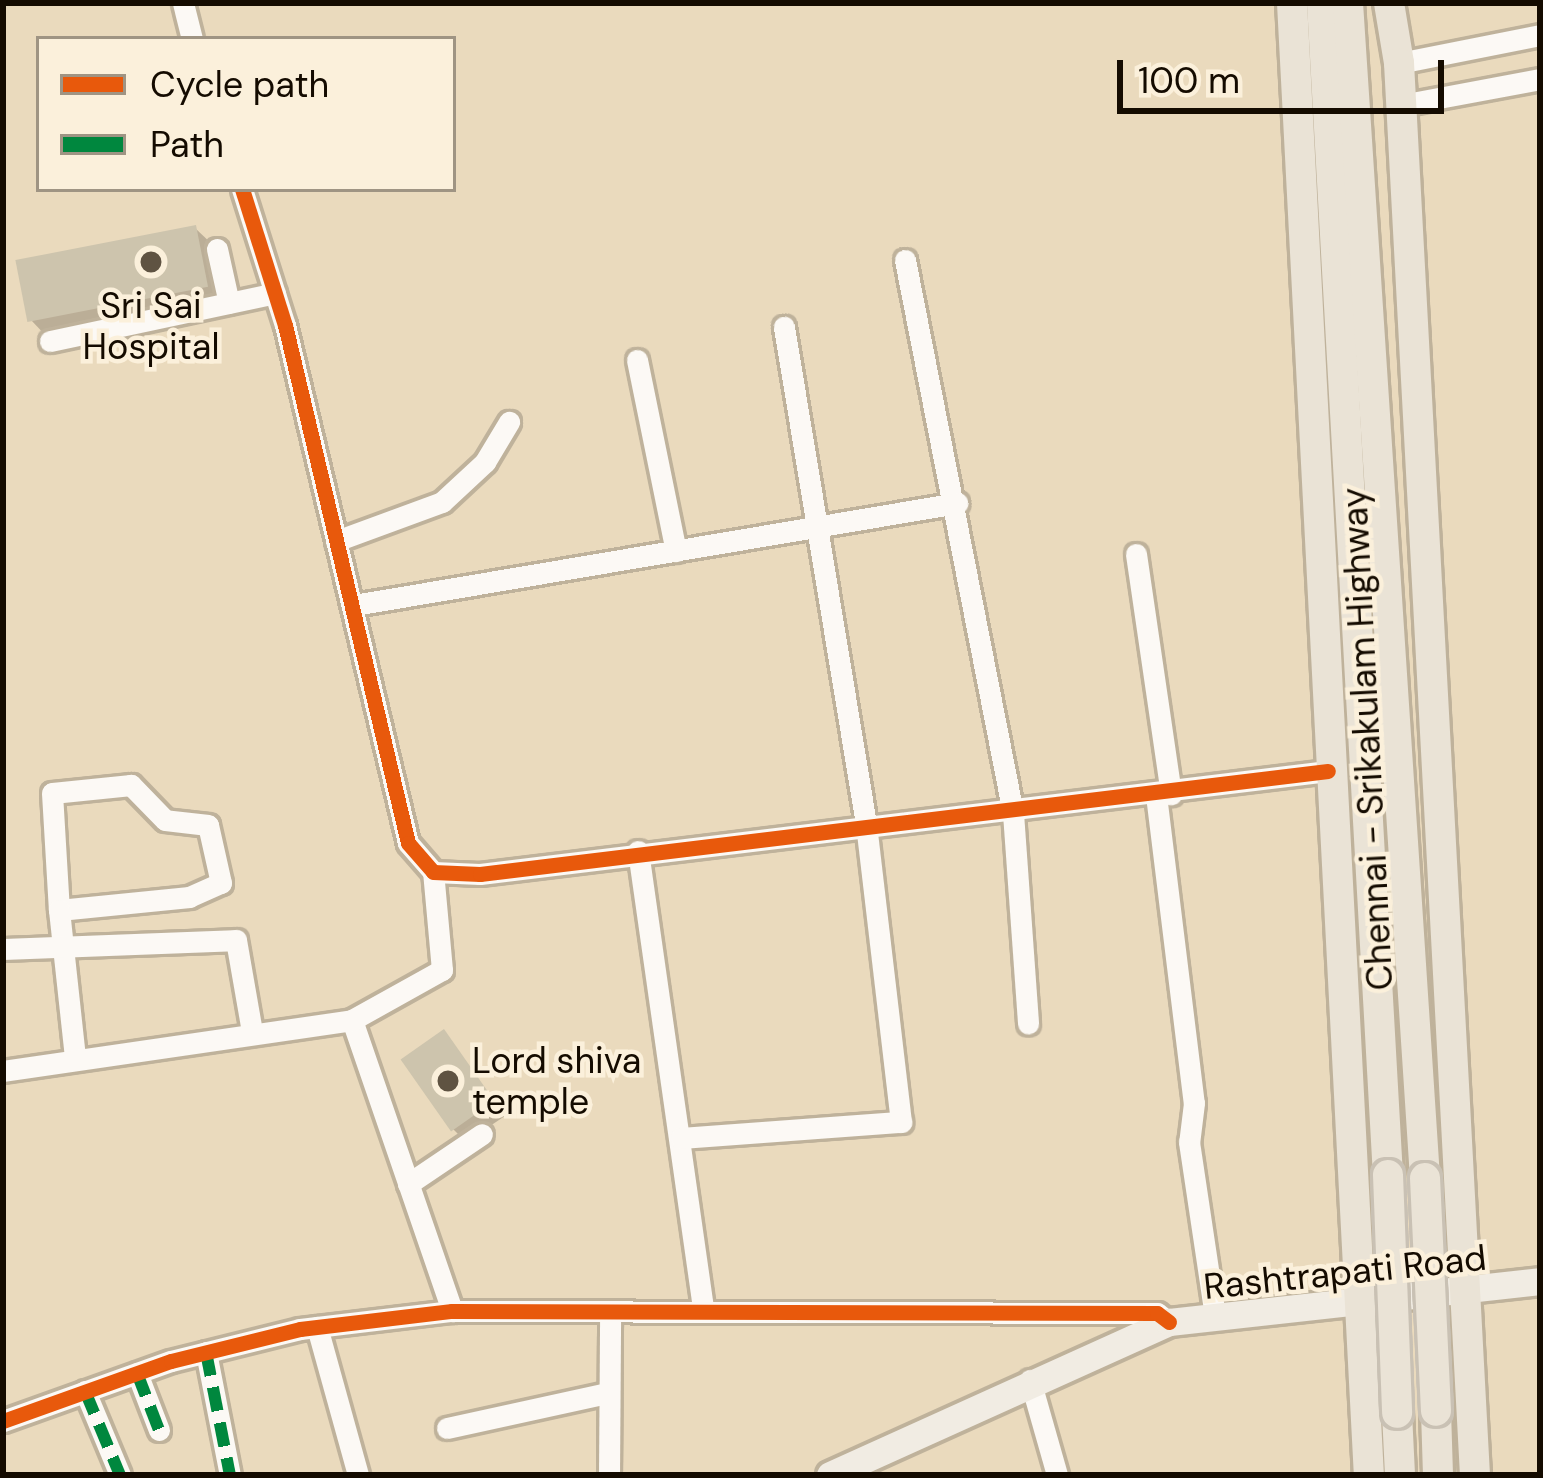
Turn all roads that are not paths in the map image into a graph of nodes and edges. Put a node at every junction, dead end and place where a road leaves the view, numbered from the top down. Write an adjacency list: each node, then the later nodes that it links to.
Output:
1 (183, 3): 7 (street)
2 (1292, 3): 26 (highway)
3 (1322, 3): 67 (highway, Chennai - Srikakulam Highway, bridge)
4 (1348, 3): 68 (highway, bridge)
5 (1389, 3): 8 (highway)
6 (1540, 35): 8 (street)
7 (192, 36)
8 (1399, 63): 10 (highway)
9 (1540, 79): 10 (street)
10 (1401, 105): 44 (highway)
11 (243, 192): 12 (street)
12 (265, 260): 14 (street); 15 (street)
13 (905, 260): 20 (street)
14 (275, 293): 15 (street); 22 (street)
15 (229, 303): 17 (street)
16 (784, 326): 21 (street)
17 (50, 341)
18 (637, 360): 23 (street)
19 (509, 422): 22 (street)
20 (957, 503): 21 (street); 28 (street)
21 (821, 527): 23 (street); 29 (street)
22 (335, 541): 25 (street)
23 (676, 551): 25 (street)
24 (1136, 554): 27 (street)
25 (354, 605): 31 (street)
26 (1328, 771): 27 (street); 45 (highway)
27 (1164, 795): 28 (street); 49 (street)
28 (1013, 813): 29 (street); 36 (street)
29 (866, 824): 30 (street); 41 (street)
30 (638, 851): 31 (street); 41 (street)
31 (433, 872): 35 (street)
32 (59, 910): 32 (street); 33 (street)
33 (65, 948): 34 (street); 37 (street); 38 (street)
34 (3, 949)
35 (352, 1020): 37 (street); 42 (street)
36 (1028, 1023)
37 (252, 1032): 38 (street)
38 (75, 1058): 39 (street)
39 (3, 1071)
40 (482, 1133): 42 (street)
41 (681, 1138): 46 (street)
42 (408, 1184): 47 (street)
43 (1540, 1281): 44 (main road, Rashtrapati Road)
44 (1468, 1289): 45 (main road, Rashtrapati Road); 69 (highway)
45 (1359, 1300): 49 (main road, Rashtrapati Road); 66 (highway)
46 (703, 1310): 48 (street); 50 (street)
47 (452, 1311): 48 (street); 51 (street)
48 (610, 1317): 56 (street)
49 (1215, 1317): 50 (main road, Rashtrapati Road)
50 (1168, 1322): 54 (main road, Rashtrapati Road)
51 (316, 1327): 52 (street); 62 (street)
52 (206, 1352): 53 (street); 61 (street)
53 (137, 1373): 55 (street); 59 (street)
54 (1030, 1379): 64 (main road, Rashtrapati Road); 65 (street)
55 (85, 1391): 57 (street); 60 (street)
56 (608, 1393): 58 (street); 63 (street)
57 (3, 1420)
58 (447, 1428)
59 (159, 1430)
60 (120, 1475)
61 (230, 1475)
62 (358, 1475)
63 (609, 1475)
64 (830, 1475)
65 (1057, 1475)
66 (1370, 1475)
67 (1400, 1475)
68 (1438, 1475)
69 (1475, 1475)

